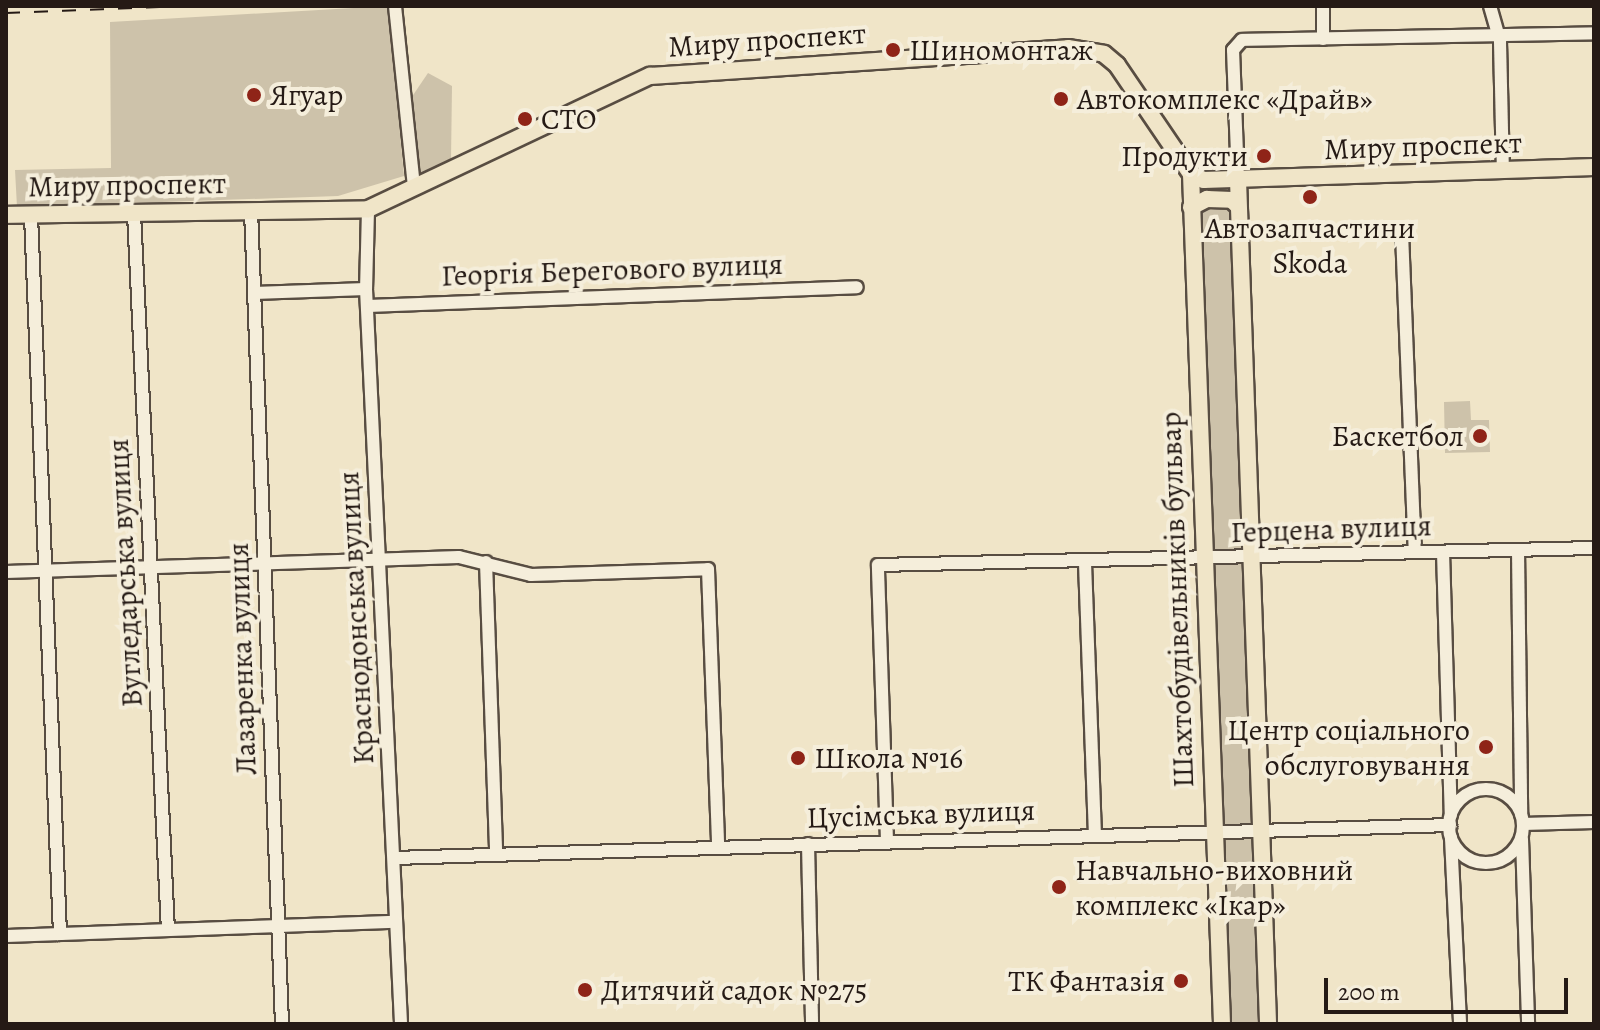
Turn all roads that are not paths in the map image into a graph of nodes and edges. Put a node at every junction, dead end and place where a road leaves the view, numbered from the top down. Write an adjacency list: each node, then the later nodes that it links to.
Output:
1 (1323, 6): 6 (street)
2 (1490, 6): 5 (street)
3 (395, 7): 11 (street)
4 (1594, 33): 5 (street)
5 (1495, 36): 6 (street); 8 (street)
6 (1323, 39): 10 (street)
7 (1594, 167): 8 (main road, Миру проспект)
8 (1503, 171): 10 (main road, Миру проспект)
9 (1191, 174): 10 (main road, Миру проспект); 11 (main road, Миру проспект); 13 (main road, Шахтобудівельників бульвар)
10 (1238, 180): 12 (main road)
11 (414, 187): 14 (main road, Миру проспект)
12 (1238, 206): 13 (main road); 28 (main road)
13 (1191, 207): 30 (main road, Шахтобудівельників бульвар)
14 (368, 209): 15 (main road, Миру проспект); 21 (street, Краснодонська вулиця)
15 (251, 210): 16 (main road, Миру проспект); 22 (street, Лазаренка вулиця)
16 (134, 213): 18 (main road, Миру проспект); 34 (street, Вугледарська вулиця)
17 (6, 215): 18 (main road, Миру проспект)
18 (31, 215): 35 (street)
19 (1402, 233): 26 (street)
20 (857, 287): 23 (street, Георгія Берегового вулиця)
21 (366, 289): 22 (street); 23 (street, Краснодонська вулиця)
22 (254, 293): 31 (street, Лазаренка вулиця)
23 (368, 306): 29 (street, Краснодонська вулиця)
24 (1594, 548): 25 (street, Герцена вулиця)
25 (1518, 550): 27 (street, Герцена вулиця); 39 (street)
26 (1415, 552): 27 (street, Герцена вулиця); 28 (street, Герцена вулиця)
27 (1443, 552): 38 (street)
28 (1250, 557): 30 (street, Герцена вулиця); 40 (main road)
29 (380, 558): 31 (street); 32 (street); 47 (street, Краснодонська вулиця)
30 (1204, 560): 33 (street, Герцена вулиця); 41 (main road, Шахтобудівельників бульвар)
31 (265, 562): 34 (street); 49 (street, Лазаренка вулиця)
32 (486, 562): 45 (street); 46 (street)
33 (1085, 563): 42 (street); 43 (street, Герцена вулиця)
34 (151, 567): 35 (street); 50 (street, Вугледарська вулиця)
35 (43, 571): 36 (street); 51 (street)
36 (6, 572)
37 (1594, 822): 39 (street)
38 (1451, 825): 39 (street); 39 (street); 40 (street, Цусімська вулиця); 58 (street)
39 (1522, 825): 59 (street)
40 (1261, 828): 41 (street, Цусімська вулиця); 57 (main road)
41 (1214, 830): 42 (street, Цусімська вулиця); 56 (main road, Шахтобудівельників бульвар)
42 (1095, 834): 43 (street, Цусімська вулиця)
43 (887, 841): 44 (street, Цусімська вулиця)
44 (808, 844): 45 (street, Цусімська вулиця); 55 (street)
45 (718, 847): 46 (street, Цусімська вулиця)
46 (496, 854): 47 (street, Цусімська вулиця)
47 (394, 858): 48 (street, Краснодонська вулиця)
48 (396, 922): 49 (street); 54 (street, Краснодонська вулиця)
49 (278, 926): 50 (street); 53 (street, Лазаренка вулиця)
50 (168, 930): 51 (street)
51 (60, 934): 52 (street)
52 (6, 936)
53 (282, 1024)
54 (401, 1024)
55 (812, 1024)
56 (1222, 1024)
57 (1268, 1024)
58 (1460, 1024)
59 (1528, 1024)

